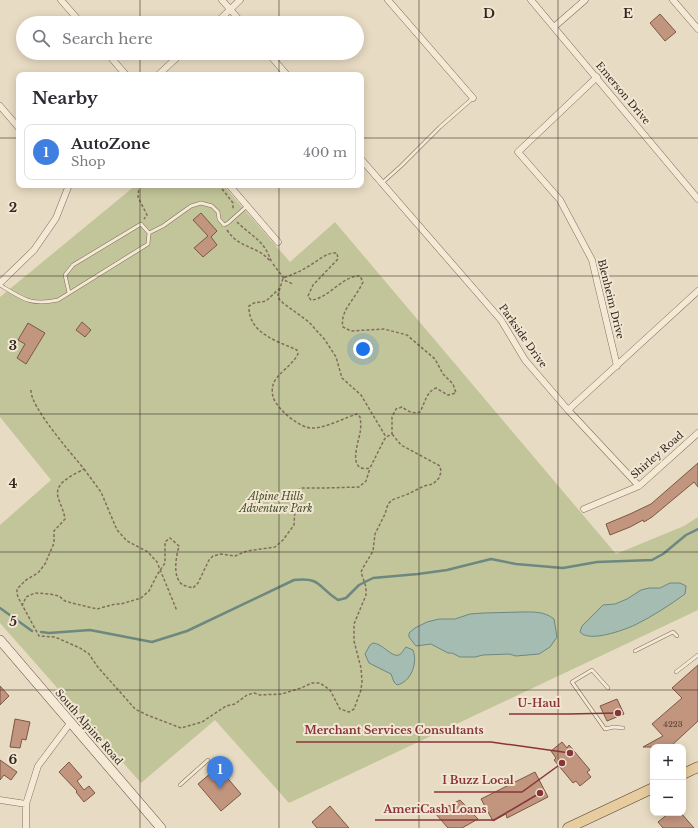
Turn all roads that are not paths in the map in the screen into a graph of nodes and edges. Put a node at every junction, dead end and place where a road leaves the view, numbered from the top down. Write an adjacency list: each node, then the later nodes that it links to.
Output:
1 (61, 0): 9 (street)
2 (222, 0): 8 (street)
3 (240, 0): 8 (street)
4 (388, 0): 21 (street)
5 (531, 0): 12 (street, Emerson Drive)
6 (585, 0): 12 (street)
7 (673, 0): 13 (street)
8 (230, 10): 10 (street); 11 (street)
9 (75, 16)
10 (224, 16)
11 (236, 16)
12 (554, 27): 20 (street, Emerson Drive)
13 (698, 29)
14 (113, 60): 17 (street)
15 (174, 60): 18 (street)
16 (274, 60): 19 (street)
17 (123, 72)
18 (161, 72)
19 (285, 72)
20 (597, 77): 28 (street, Emerson Drive); 35 (street, Blenheim Drive)
21 (473, 98): 25 (lane)
22 (0, 106): 23 (street)
23 (16, 125)
24 (364, 162): 25 (street, Parkside Drive)
25 (382, 183): 36 (street, Parkside Drive)
26 (68, 188): 32 (street)
27 (232, 188): 29 (street)
28 (698, 199)
29 (247, 206): 30 (lane); 31 (street)
30 (149, 233): 34 (lane); 34 (lane)
31 (278, 242)
32 (0, 284): 34 (lane)
33 (698, 291): 35 (street)
34 (69, 293)
35 (617, 366): 36 (street)
36 (568, 410): 38 (street, Parkside Drive)
37 (698, 433): 38 (street, Shirley Road)
38 (639, 486): 39 (street, Shirley Road)
39 (584, 509)
40 (677, 636): 42 (lane)
41 (0, 640): 46 (main road, South Alpine Road)
42 (634, 651)
43 (698, 655): 44 (lane)
44 (676, 672)
45 (608, 688): 47 (lane)
46 (71, 722): 54 (street); 56 (main road, South Alpine Road)
47 (623, 728)
48 (208, 760): 51 (lane)
49 (698, 767): 50 (main road)
50 (686, 773)
51 (180, 785)
52 (650, 789): 57 (main road)
53 (0, 800): 54 (street)
54 (26, 804): 55 (street)
55 (26, 828)
56 (161, 828)
57 (568, 828)

